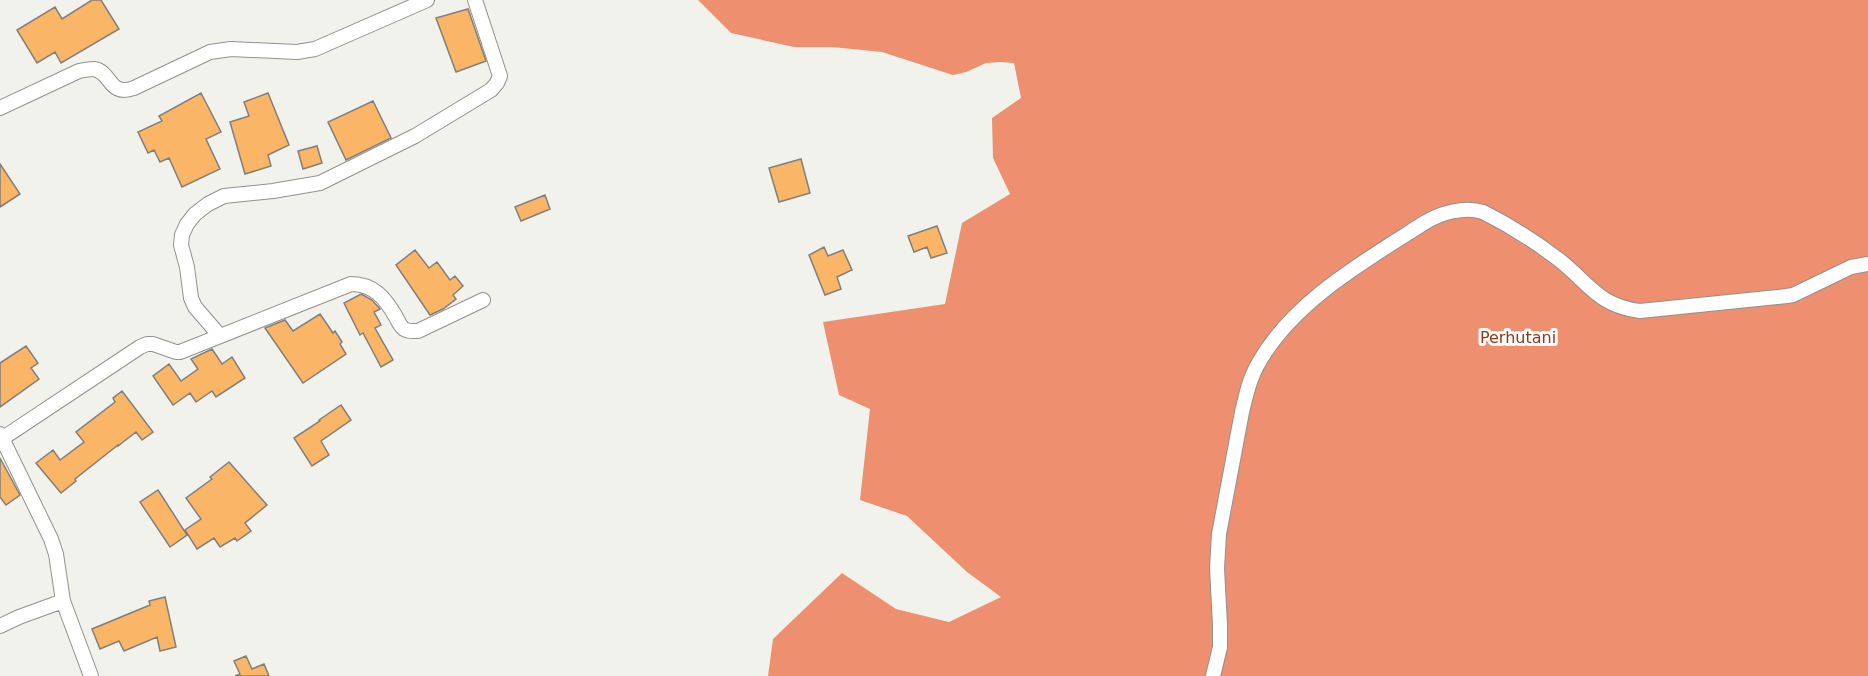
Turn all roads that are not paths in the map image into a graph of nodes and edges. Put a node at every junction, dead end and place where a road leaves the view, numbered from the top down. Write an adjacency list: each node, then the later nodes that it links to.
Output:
1 (426, 0): 3 (street)
2 (475, 0): 6 (street)
3 (0, 108)
4 (1868, 264): 11 (street)
5 (483, 300): 6 (street)
6 (220, 336): 7 (street)
7 (2, 436): 8 (street)
8 (63, 601): 9 (street); 10 (street)
9 (0, 626)
10 (91, 676)
11 (1213, 676)

